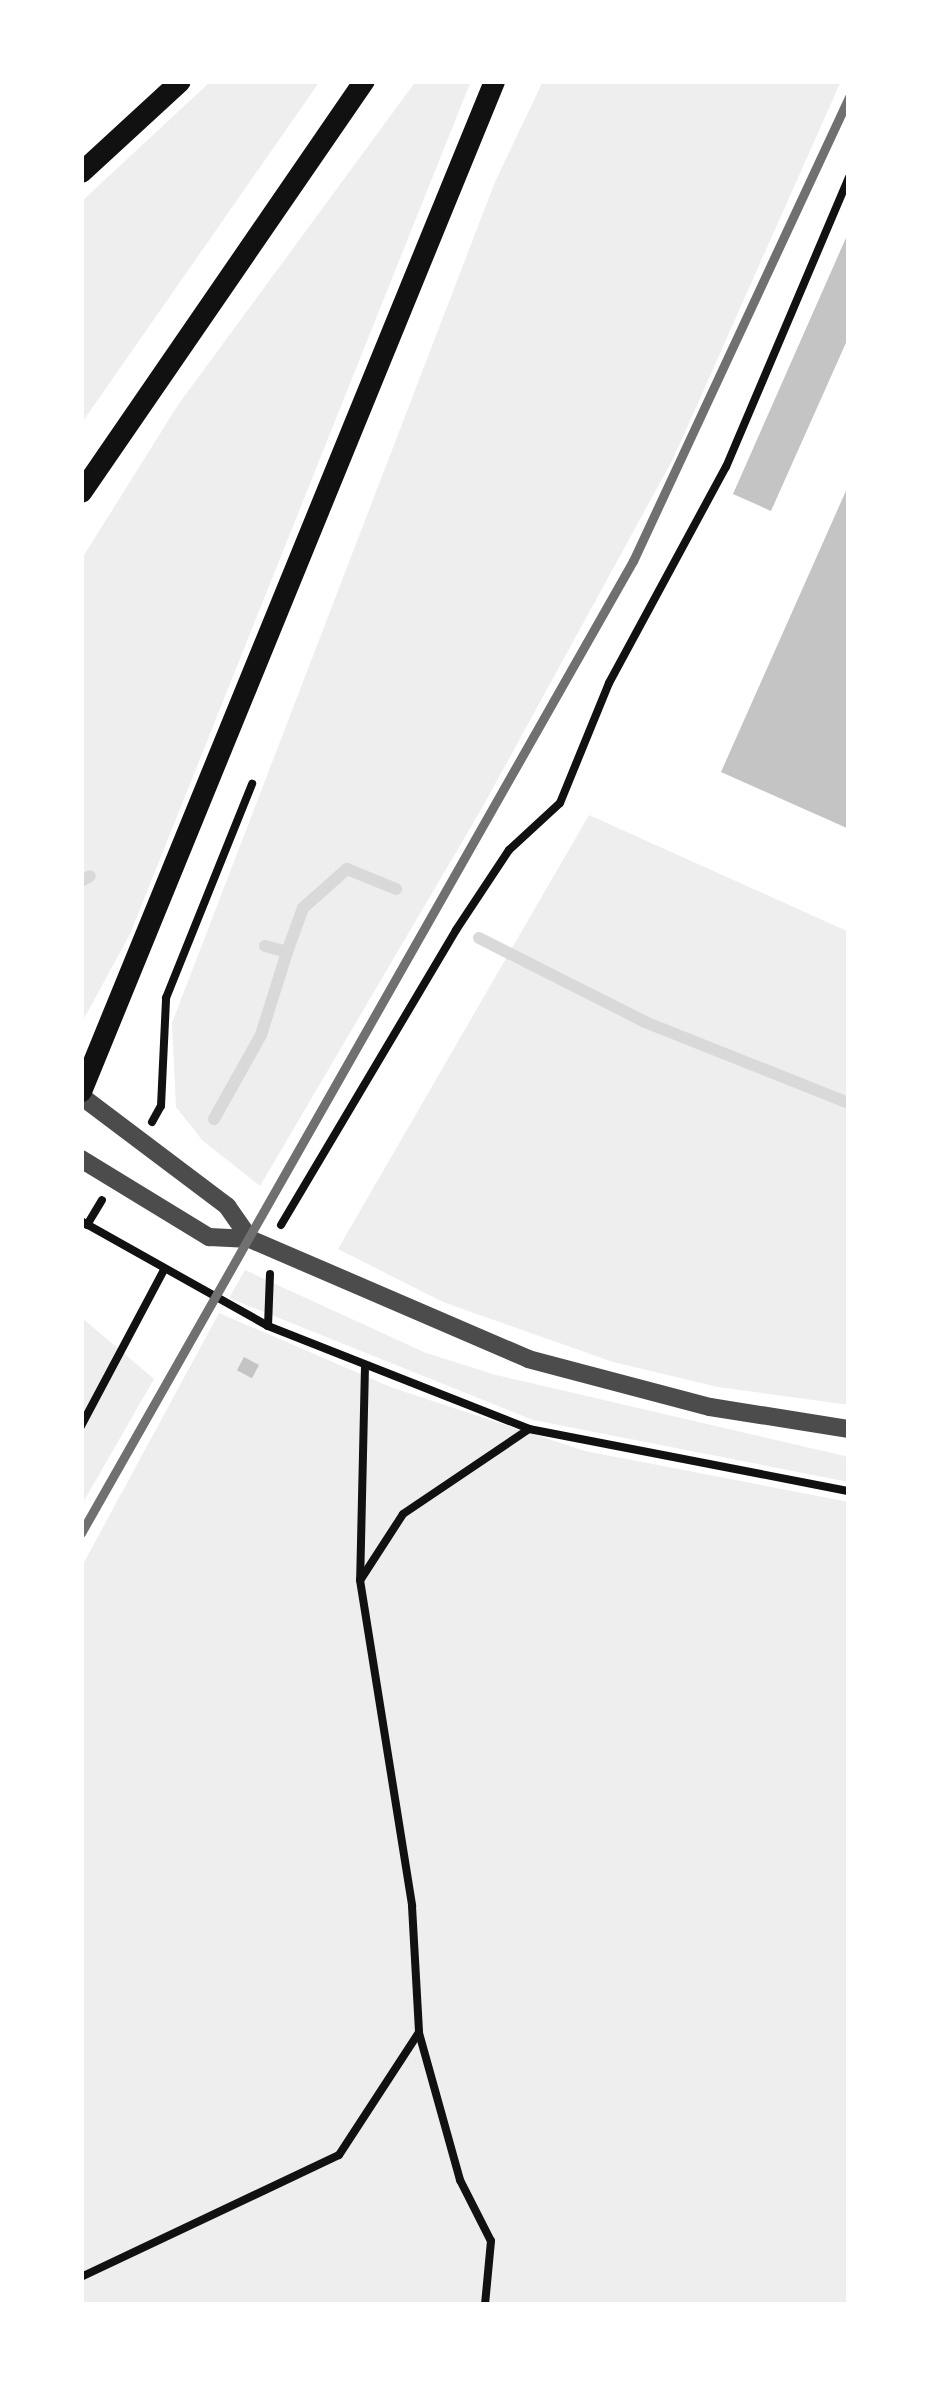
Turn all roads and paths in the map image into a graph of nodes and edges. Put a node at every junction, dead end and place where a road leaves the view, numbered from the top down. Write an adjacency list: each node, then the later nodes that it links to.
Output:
1 (180, 81): 4 (main road)
2 (364, 81): 6 (main road)
3 (494, 81): 8 (main road)
4 (81, 172)
5 (849, 177): 13 (path)
6 (81, 492)
7 (252, 784): 9 (path)
8 (81, 1094): 12 (street)
9 (161, 1106)
10 (81, 1159): 12 (street)
11 (81, 1221): 14 (path)
12 (250, 1239): 13 (street)
13 (270, 1249): 15 (path); 19 (street)
14 (164, 1270): 15 (path); 17 (path)
15 (268, 1326): 16 (path)
16 (365, 1366): 18 (path); 21 (path)
17 (81, 1426)
18 (529, 1429): 20 (path); 21 (path)
19 (849, 1429)
20 (849, 1491)
21 (360, 1580): 22 (path)
22 (419, 2033): 23 (path); 24 (path)
23 (81, 2277)
24 (485, 2305)

